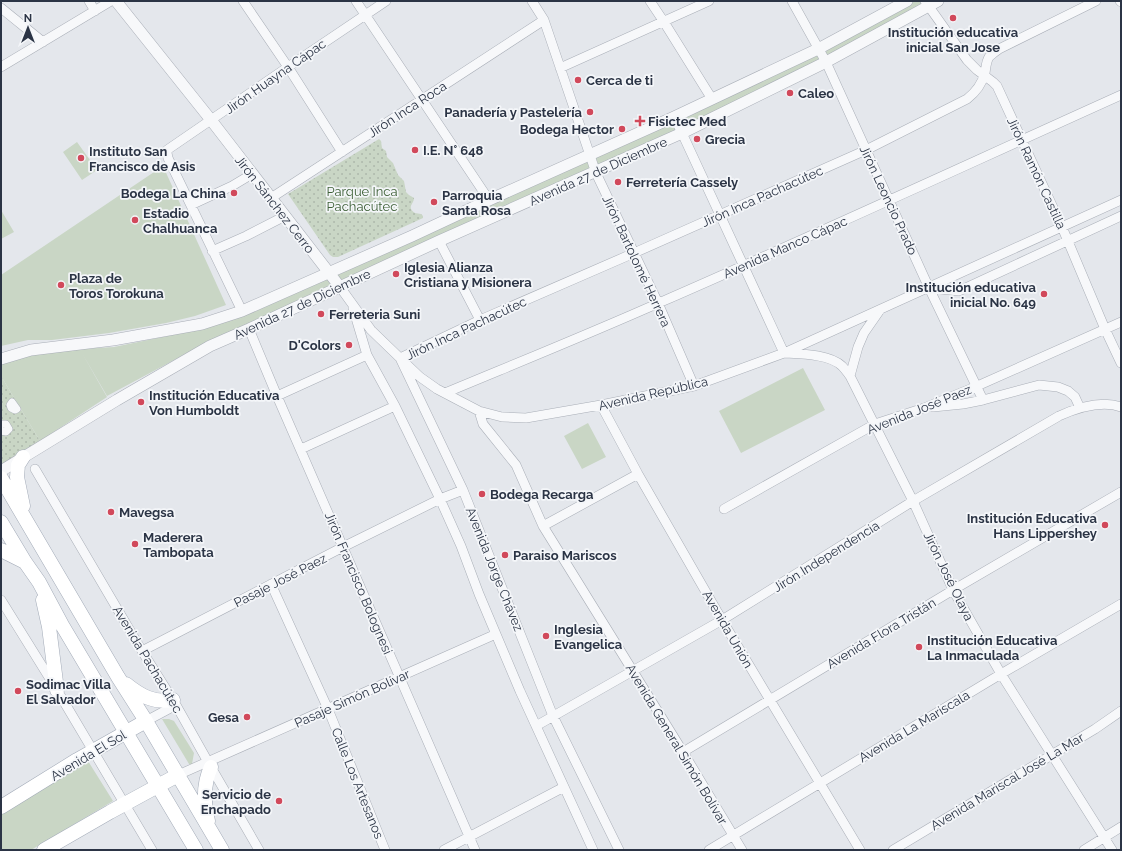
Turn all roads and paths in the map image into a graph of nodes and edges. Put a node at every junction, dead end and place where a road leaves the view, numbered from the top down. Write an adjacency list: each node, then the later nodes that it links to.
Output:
1 (89, 1): 15 (street)
2 (111, 1): 15 (street)
3 (116, 1): 32 (street, Jirón Sánchez Cerro)
4 (243, 1): 23 (street)
5 (356, 1): 16 (street)
6 (386, 1): 16 (street, Jirón Huayna Cápac)
7 (532, 1): 17 (street, Jirón Bartolomé Herrera)
8 (650, 1): 18 (street)
9 (709, 1): 18 (street)
10 (792, 1): 20 (street, Jirón Leoncio Prado)
11 (907, 1): 20 (street, Avenida 27 de Diciembre)
12 (1096, 1): 25 (street, Jirón Inca Pachacútec)
13 (930, 3): 21 (street, Avenida 27 de Diciembre); 25 (street, Jirón Ramón Castilla)
14 (1, 8): 19 (street)
15 (95, 11): 19 (street)
16 (365, 14): 23 (street, Jirón Huayna Cápac); 30 (street)
17 (544, 20): 24 (street, Jirón Bartolomé Herrera); 30 (street, Jirón Inca Roca)
18 (664, 22): 24 (street); 29 (street)
19 (43, 42): 22 (street)
20 (818, 49): 21 (street, Jirón Leoncio Prado); 26 (street, Avenida 27 de Diciembre)
21 (826, 62): 27 (street, Avenida 27 de Diciembre); 35 (street, Jirón Leoncio Prado)
22 (1, 67)
23 (288, 67): 32 (street, Jirón Huayna Cápac); 36 (street)
24 (560, 68): 37 (street, Jirón Bartolomé Herrera)
25 (984, 76): 34 (street, Jirón Ramón Castilla); 35 (street, Jirón Inca Pachacútec)
26 (755, 79): 27 (street); 29 (street, Avenida 27 de Diciembre)
27 (762, 94): 33 (street, Avenida 27 de Diciembre)
28 (1121, 95): 34 (street, Avenida Manco Cápac)
29 (712, 99): 31 (street, Avenida 27 de Diciembre)
30 (422, 100): 36 (street, Jirón Inca Roca); 41 (street)
31 (674, 117): 33 (street); 37 (street, Avenida 27 de Diciembre)
32 (211, 120): 39 (street, Jirón Sánchez Cerro); 44 (street, Jirón Huayna Cápac)
33 (682, 134): 38 (street, Avenida 27 de Diciembre); 45 (street)
34 (1022, 140): 43 (street, Avenida Manco Cápac); 48 (street, Jirón Ramón Castilla)
35 (866, 150): 43 (street, Jirón Leoncio Prado); 45 (street, Jirón Inca Pachacútec)
36 (342, 152): 40 (street, Jirón Inca Roca)
37 (589, 155): 38 (street, Jirón Bartolomé Herrera); 41 (street, Avenida 27 de Diciembre)
38 (596, 173): 49 (street, Avenida 27 de Diciembre); 52 (street, Jirón Bartolomé Herrera)
39 (252, 174): 40 (street, Jirón Sánchez Cerro); 44 (street)
40 (271, 198): 46 (street, Jirón Sánchez Cerro)
41 (488, 200): 54 (street, Avenida 27 de Diciembre)
42 (1121, 200): 48 (street, Avenida República)
43 (889, 201): 53 (street, Avenida Manco Cápac); 56 (street, Jirón Leoncio Prado)
44 (190, 205): 51 (street)
45 (720, 214): 52 (street, Jirón Inca Pachacútec); 53 (street)
46 (285, 216): 51 (street); 54 (street, Jirón Sánchez Cerro)
47 (1121, 216): 50 (street, Avenida República)
48 (1062, 227): 50 (street, Jirón Ramón Castilla); 56 (street, Avenida República)
49 (439, 241): 55 (street, Avenida 27 de Diciembre); 61 (street)
50 (1068, 241): 56 (street, Avenida República); 64 (street, Jirón Ramón Castilla)
51 (212, 250): 60 (street)
52 (634, 253): 58 (street, Jirón Bartolomé Herrera); 61 (street, Jirón Inca Pachacútec)
53 (744, 266): 58 (street, Avenida Manco Cápac); 65 (street)
54 (329, 273): 55 (street, Jirón Sánchez Cerro); 60 (street, Avenida 27 de Diciembre)
55 (340, 287): 57 (street, Avenida Jorge Chávez); 63 (street, Avenida 27 de Diciembre)
56 (929, 288): 59 (street, Avenida República); 72 (street, Jirón Leoncio Prado)
57 (350, 301): 66 (street, Avenida Jorge Chávez); 67 (street, Avenida Jorge Chávez)
58 (658, 303): 71 (street, Jirón Bartolomé Herrera); 73 (street, Avenida Manco Cápac)
59 (880, 310): 65 (street, Avenida República); 70 (street)
60 (242, 311): 68 (street, Avenida 27 de Diciembre)
61 (480, 320): 67 (street, Jirón Inca Pachacútec)
62 (1121, 322): 64 (street, Avenida José Paez)
63 (249, 329): 74 (street, Jirón Francisco Bolognesi); 86 (street, Avenida 27 de Diciembre)
64 (1105, 329): 69 (street, Jirón Ramón Castilla); 72 (street, Avenida José Paez)
65 (784, 353): 70 (street, Jirón José Olaya); 71 (street, Avenida República)
66 (367, 355): 74 (street); 77 (street, Avenida Jorge Chávez)
67 (400, 358): 73 (street, Avenida República); 91 (street, Avenida Jorge Chávez)
68 (1, 359)
69 (1121, 363)
70 (850, 376): 82 (street, Jirón José Olaya)
71 (694, 386): 76 (street, Avenida República)
72 (976, 387): 75 (street, Jirón Leoncio Prado); 79 (street, Avenida José Paez)
73 (445, 393): 81 (street, Avenida República)
74 (278, 396): 85 (street, Jirón Francisco Bolognesi)
75 (982, 400): 79 (street); 80 (street)
76 (601, 405): 81 (street, Avenida República); 89 (street, Avenida Unión)
77 (395, 406): 85 (street); 93 (street, Avenida Jorge Chávez)
78 (1121, 407): 80 (street, Jirón Independencia)
79 (924, 408): 82 (street, Avenida José Paez)
80 (1080, 408): 94 (street, Jirón Independencia)
81 (479, 411): 97 (street, Avenida General Simón Bolívar)
82 (875, 424): 94 (street, Jirón José Olaya); 95 (street, Avenida José Paez)
83 (1, 425): 84 (street)
84 (1, 431)
85 (300, 449): 99 (street, Jirón Francisco Bolognesi)
86 (23, 456): 88 (street, Avenida 27 de Diciembre); 98 (main road)
87 (35, 469): 109 (street, Avenida Pachacútec)
88 (1, 470)
89 (638, 474): 97 (street); 107 (street, Avenida Unión)
90 (1, 478): 98 (main road)
91 (463, 490): 93 (street, Pasaje José Paez); 119 (street, Avenida Jorge Chávez)
92 (1121, 492): 104 (street, Avenida Flora Tristán)
93 (440, 499): 99 (street, Pasaje José Paez); 108 (street, Avenida Jorge Chávez)
94 (913, 502): 104 (street, Jirón José Olaya); 107 (street, Jirón Independencia)
95 (724, 509)
96 (1, 522): 101 (main road)
97 (543, 526): 110 (street, Avenida General Simón Bolívar)
98 (30, 528): 112 (main road)
99 (343, 547): 103 (street, Pasaje José Paez); 113 (street, Jirón Francisco Bolognesi)
100 (1, 550): 101 (main road)
101 (25, 562): 102 (main road)
102 (39, 582): 114 (main road); 122 (main road)
103 (271, 584): 109 (street, Pasaje José Paez); 117 (street, Calle Los Artesanos)
104 (953, 590): 111 (street, Jirón José Olaya); 115 (street, Avenida Flora Tristán)
105 (1, 600): 114 (street)
106 (1121, 604): 111 (street, Avenida La Mariscala)
107 (722, 620): 110 (street, Jirón Independencia); 115 (street, Avenida Unión)
108 (496, 634): 113 (street, Pasaje Simón Bolívar); 121 (street, Avenida Jorge Chávez)
109 (142, 651): 116 (street, Avenida Pachacútec)
110 (633, 671): 119 (street, Jirón Independencia); 124 (street, Avenida General Simón Bolívar)
111 (1001, 674): 125 (street, Jirón José Olaya); 128 (street, Avenida La Mariscala)
112 (118, 677): 116 (main road); 120 (main road)
113 (400, 677): 117 (street, Pasaje Simón Bolívar); 136 (street, Jirón Francisco Bolognesi)
114 (57, 690): 123 (street)
115 (770, 700): 124 (street, Avenida Flora Tristán); 128 (street, Avenida Unión)
116 (175, 703): 120 (street, Avenida El Sol); 126 (street, Avenida Pachacútec)
117 (328, 709): 126 (street, Pasaje Simón Bolívar); 143 (street, Calle Los Artesanos)
118 (1121, 711): 125 (street, Avenida Mariscal José La Mar)
119 (553, 716): 121 (street, Jirón Independencia); 147 (street, Avenida Jorge Chávez)
120 (146, 721): 122 (main road, Avenida El Sol); 127 (main road)
121 (536, 726): 130 (street, Avenida Jorge Chávez)
122 (126, 732): 123 (main road, Avenida El Sol); 129 (main road)
123 (92, 751): 131 (street); 132 (main road, Avenida El Sol)
124 (683, 752): 135 (street, Avenida General Simón Bolívar)
125 (1052, 755): 137 (street, Jirón José Olaya); 151 (street, Avenida Mariscal José La Mar)
126 (209, 764): 127 (street); 134 (main road); 142 (street, Avenida Pachacútec)
127 (178, 776): 129 (main road); 134 (main road)
128 (820, 782): 135 (street, Avenida La Mariscala); 150 (street, Avenida Unión)
129 (158, 786): 131 (main road); 140 (main road)
130 (564, 787): 136 (street); 146 (street, Avenida Jorge Chávez)
131 (124, 804): 138 (main road); 139 (street)
132 (1, 807)
133 (1121, 827): 137 (street)
134 (211, 832): 141 (main road)
135 (732, 835): 148 (street, Avenida La Mariscala); 149 (street, Avenida General Simón Bolívar)
136 (469, 837): 144 (street); 145 (street, Jirón Francisco Bolognesi)
137 (1104, 838): 152 (street); 153 (street, Jirón José Olaya)
138 (44, 850)
139 (152, 850)
140 (196, 850)
141 (222, 850)
142 (259, 850)
143 (385, 850)
144 (444, 850)
145 (475, 850)
146 (593, 850)
147 (619, 850)
148 (709, 850)
149 (742, 850)
150 (860, 850)
151 (893, 850)
152 (1084, 850)
153 (1112, 850)

